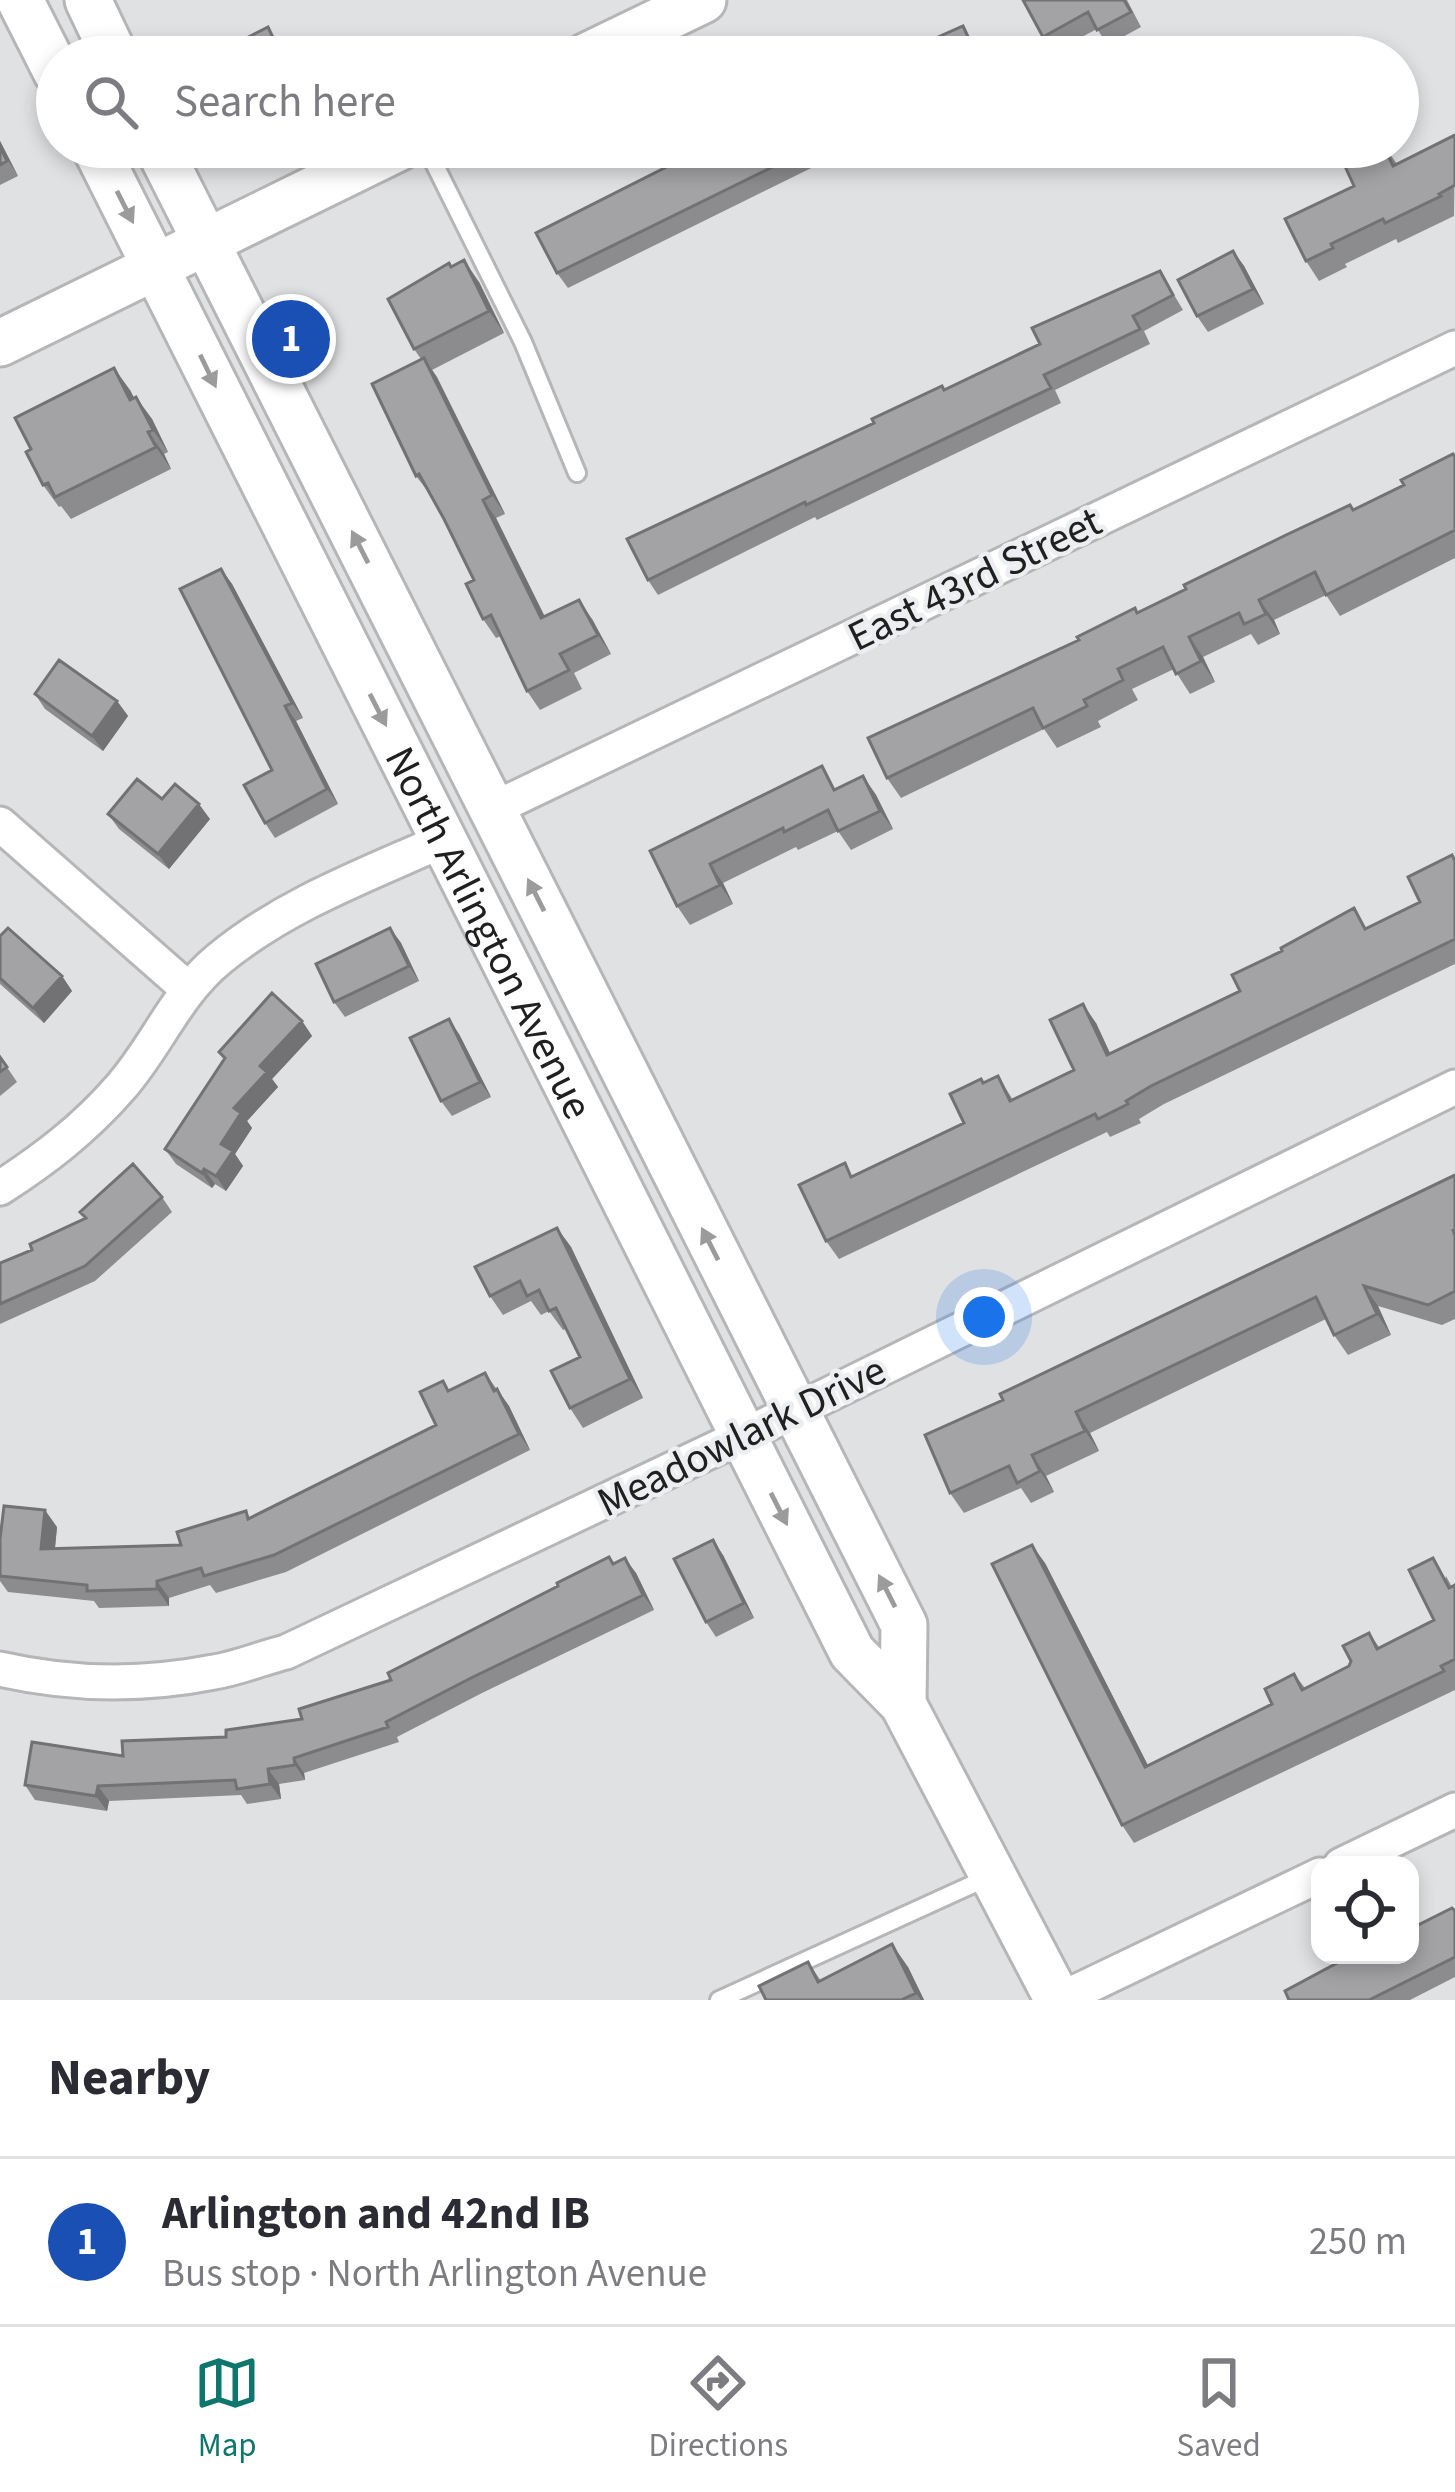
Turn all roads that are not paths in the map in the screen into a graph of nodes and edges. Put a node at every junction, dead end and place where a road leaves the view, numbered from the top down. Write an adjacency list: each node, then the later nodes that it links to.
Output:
1 (20, 0): 5 (main road)
2 (88, 0): 6 (main road)
3 (703, 0): 4 (main road)
4 (645, 13): 7 (main road)
5 (38, 36)
6 (106, 36)
7 (614, 36)
8 (106, 168): 13 (main road, North Arlington Avenue, one-way to 13)
9 (168, 168): 12 (main road, North Arlington Avenue)
10 (356, 168): 12 (main road)
11 (437, 168): 16 (lane)
12 (203, 242): 13 (main road); 17 (main road, North Arlington Avenue, one-way to 12)
13 (156, 266): 14 (main road); 19 (main road, North Arlington Avenue, one-way to 19)
14 (0, 343)
15 (1455, 348): 17 (street, East 43rd Street)
16 (578, 473)
17 (493, 808): 23 (main road, North Arlington Avenue, one-way to 17)
18 (0, 824): 20 (street)
19 (444, 840): 20 (street); 24 (main road, North Arlington Avenue)
20 (189, 990): 22 (street)
21 (1455, 1087): 23 (street, Meadowlark Drive)
22 (0, 1188)
23 (794, 1412): 24 (street, Meadowlark Drive); 26 (main road, North Arlington Avenue, one-way to 23)
24 (741, 1434): 25 (street, Meadowlark Drive); 26 (main road, North Arlington Avenue, one-way to 26)
25 (0, 1669)
26 (903, 1704): 29 (main road, North Arlington Avenue)
27 (1455, 1810): 28 (street)
28 (1360, 1856)
29 (993, 1876): 31 (lane); 32 (main road, North Arlington Avenue)
30 (1311, 1879): 32 (street)
31 (719, 2000)
32 (1059, 2000)

